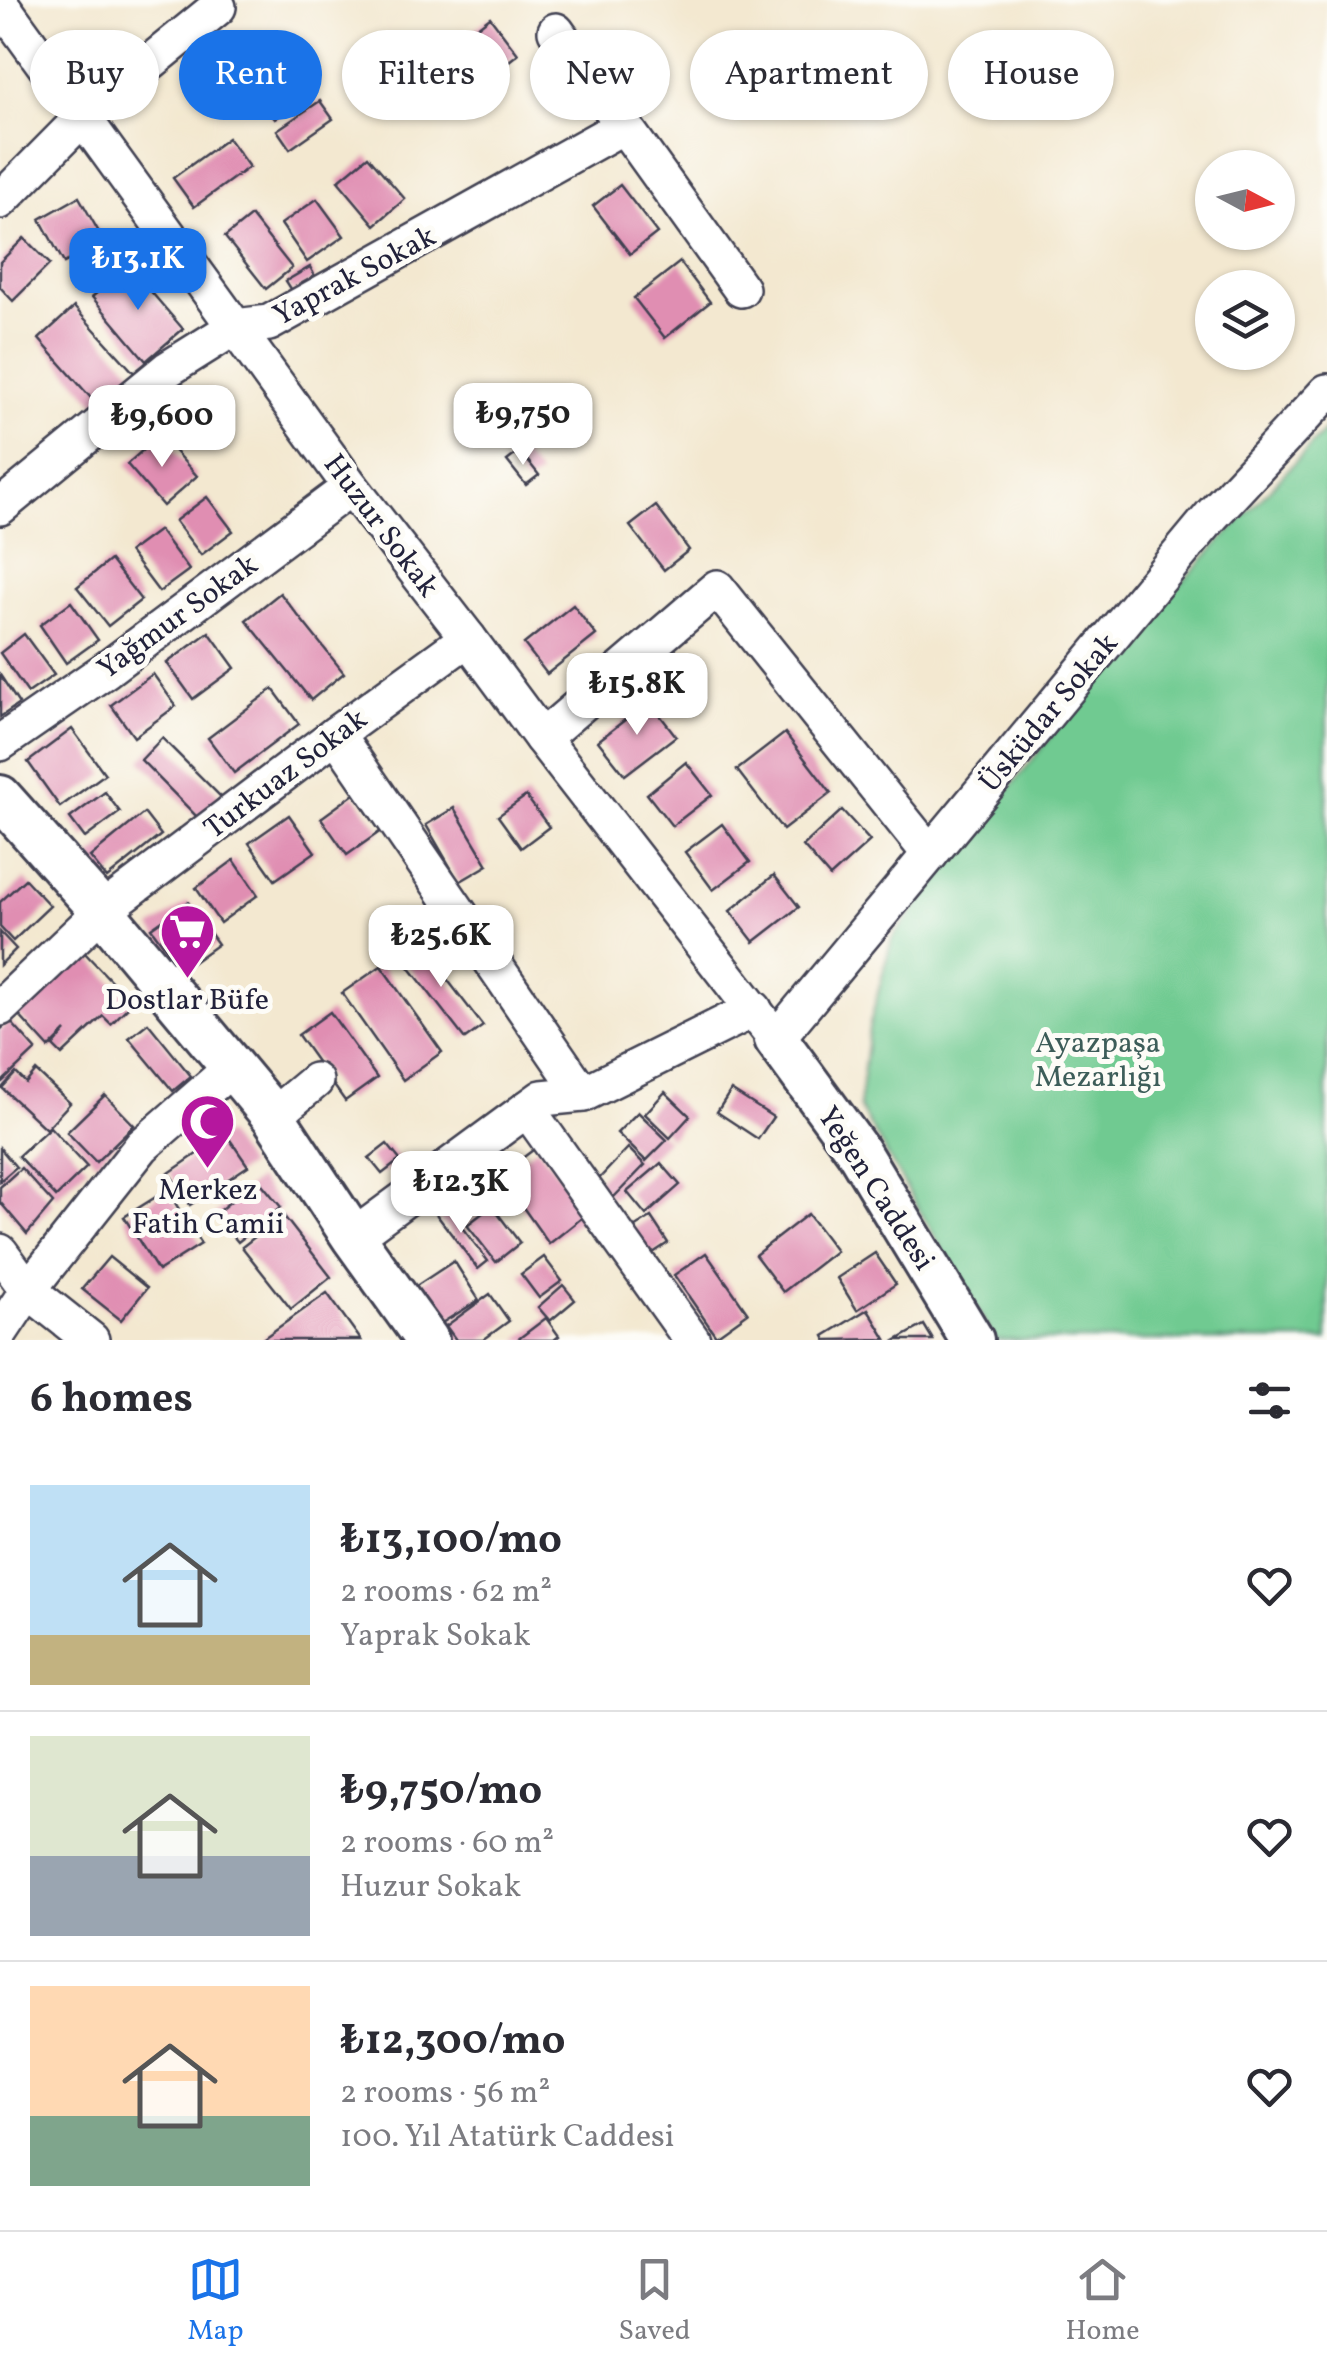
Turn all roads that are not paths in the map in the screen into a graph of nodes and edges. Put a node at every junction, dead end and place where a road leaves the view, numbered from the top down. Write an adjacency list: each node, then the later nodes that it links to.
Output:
1 (0, 3): 3 (street, Huzur Sokak)
2 (218, 7): 4 (street)
3 (30, 45)
4 (159, 56)
5 (81, 120): 9 (street)
6 (84, 120): 11 (street, Huzur Sokak)
7 (620, 120): 8 (street)
8 (624, 126): 10 (street); 11 (street, Yaprak Sokak)
9 (0, 201)
10 (741, 289)
11 (235, 327): 13 (street, Huzur Sokak); 14 (street, Yaprak Sokak)
12 (1327, 392): 20 (street, Üsküdar Sokak)
13 (351, 487): 15 (street, Huzur Sokak); 18 (street, Yağmur Sokak)
14 (0, 507)
15 (468, 638): 16 (street, Turkuaz Sokak); 17 (street, Huzur Sokak)
16 (336, 734): 21 (street, Turkuaz Sokak); 26 (street)
17 (542, 738): 20 (street); 23 (street, Huzur Sokak)
18 (0, 743)
19 (0, 797): 21 (main road)
20 (930, 854): 23 (street, Üsküdar Sokak)
21 (102, 911): 22 (street, Turkuaz Sokak); 24 (main road)
22 (0, 1008)
23 (765, 1024): 26 (street); 36 (main road, Yeğen Caddesi)
24 (234, 1066): 28 (main road); 31 (street)
25 (315, 1081): 28 (street)
26 (583, 1094): 27 (street)
27 (527, 1109): 29 (street); 35 (street)
28 (273, 1116): 29 (main road)
29 (353, 1236): 34 (main road)
30 (0, 1252): 31 (street)
31 (28, 1290): 32 (street); 33 (street)
32 (0, 1332)
33 (91, 1340)
34 (428, 1340)
35 (692, 1340)
36 (972, 1340)

